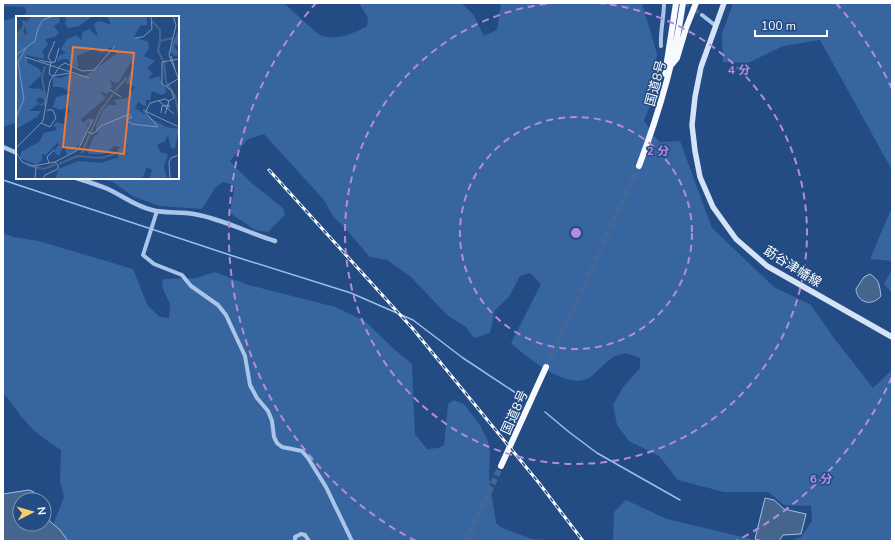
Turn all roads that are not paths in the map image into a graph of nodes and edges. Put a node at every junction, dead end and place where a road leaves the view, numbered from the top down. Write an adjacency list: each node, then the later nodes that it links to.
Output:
1 (664, 3): 8 (street)
2 (676, 3): 10 (highway)
3 (683, 3): 9 (highway, 国道8号)
4 (696, 3): 9 (highway)
5 (724, 3): 7 (main road, 莇谷津幡線)
6 (702, 15): 7 (street)
7 (716, 26): 17 (main road, 莇谷津幡線)
8 (661, 46)
9 (671, 66): 10 (highway, 国道8号)
10 (658, 113): 13 (highway, 国道8号)
11 (3, 147): 12 (street)
12 (16, 153)
13 (639, 166)
14 (79, 179): 15 (street)
15 (157, 211): 16 (street); 22 (street)
16 (275, 241)
17 (892, 337)
18 (546, 366): 19 (highway, 国道8号)
19 (501, 466)
20 (295, 541): 21 (street)
21 (309, 541)
22 (352, 541)

